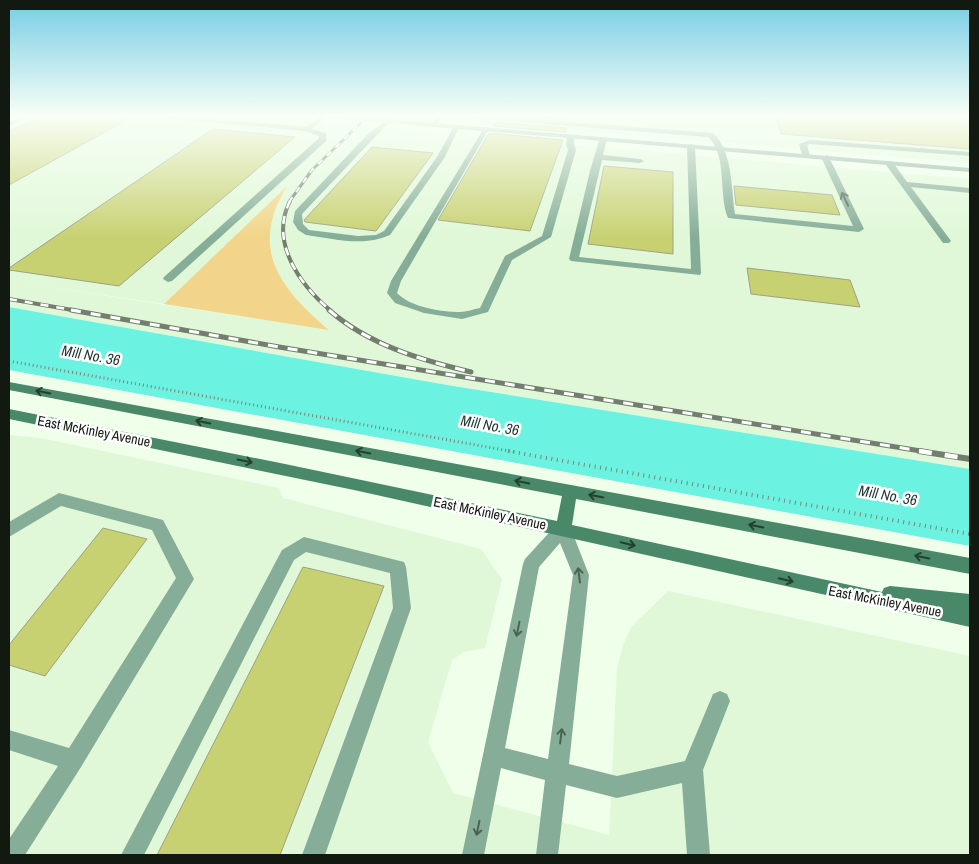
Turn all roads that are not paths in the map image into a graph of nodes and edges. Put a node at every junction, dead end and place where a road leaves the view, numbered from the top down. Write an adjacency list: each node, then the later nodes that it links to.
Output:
1 (304, 156): 21 (street)
2 (351, 156): 3 (street)
3 (441, 156)
4 (470, 156): 5 (street)
5 (570, 156)
6 (692, 156): 11 (street)
7 (721, 156): 12 (street, one-way to 12)
8 (809, 156): 12 (street)
9 (897, 156): 15 (street)
10 (922, 156): 16 (street)
11 (599, 157): 13 (street)
12 (826, 158): 14 (street)
13 (640, 161)
14 (889, 163): 15 (street); 18 (street)
15 (902, 164): 16 (street)
16 (930, 166): 17 (street)
17 (970, 170)
18 (904, 184): 19 (street); 20 (street)
19 (970, 190)
20 (946, 241)
21 (168, 279)
22 (9, 386): 24 (main road, East McKinley Avenue, one-way to 22)
23 (9, 414): 25 (main road, East McKinley Avenue, one-way to 25)
24 (570, 491): 25 (main road); 27 (main road, East McKinley Avenue, one-way to 24)
25 (563, 529): 28 (main road, East McKinley Avenue, one-way to 28); 33 (street, one-way to 33); 36 (street, one-way to 25)
26 (9, 530): 34 (street)
27 (970, 566)
28 (817, 587): 29 (main road); 30 (main road, East McKinley Avenue)
29 (970, 602)
30 (970, 618)
31 (720, 701): 35 (lane)
32 (9, 740): 34 (street)
33 (493, 756): 36 (street); 40 (street, one-way to 40)
34 (74, 760): 37 (street)
35 (692, 770): 36 (street); 42 (lane)
36 (557, 772): 41 (street)
37 (12, 855)
38 (132, 855): 39 (street)
39 (314, 855)
40 (473, 855)
41 (546, 855)
42 (698, 855)

